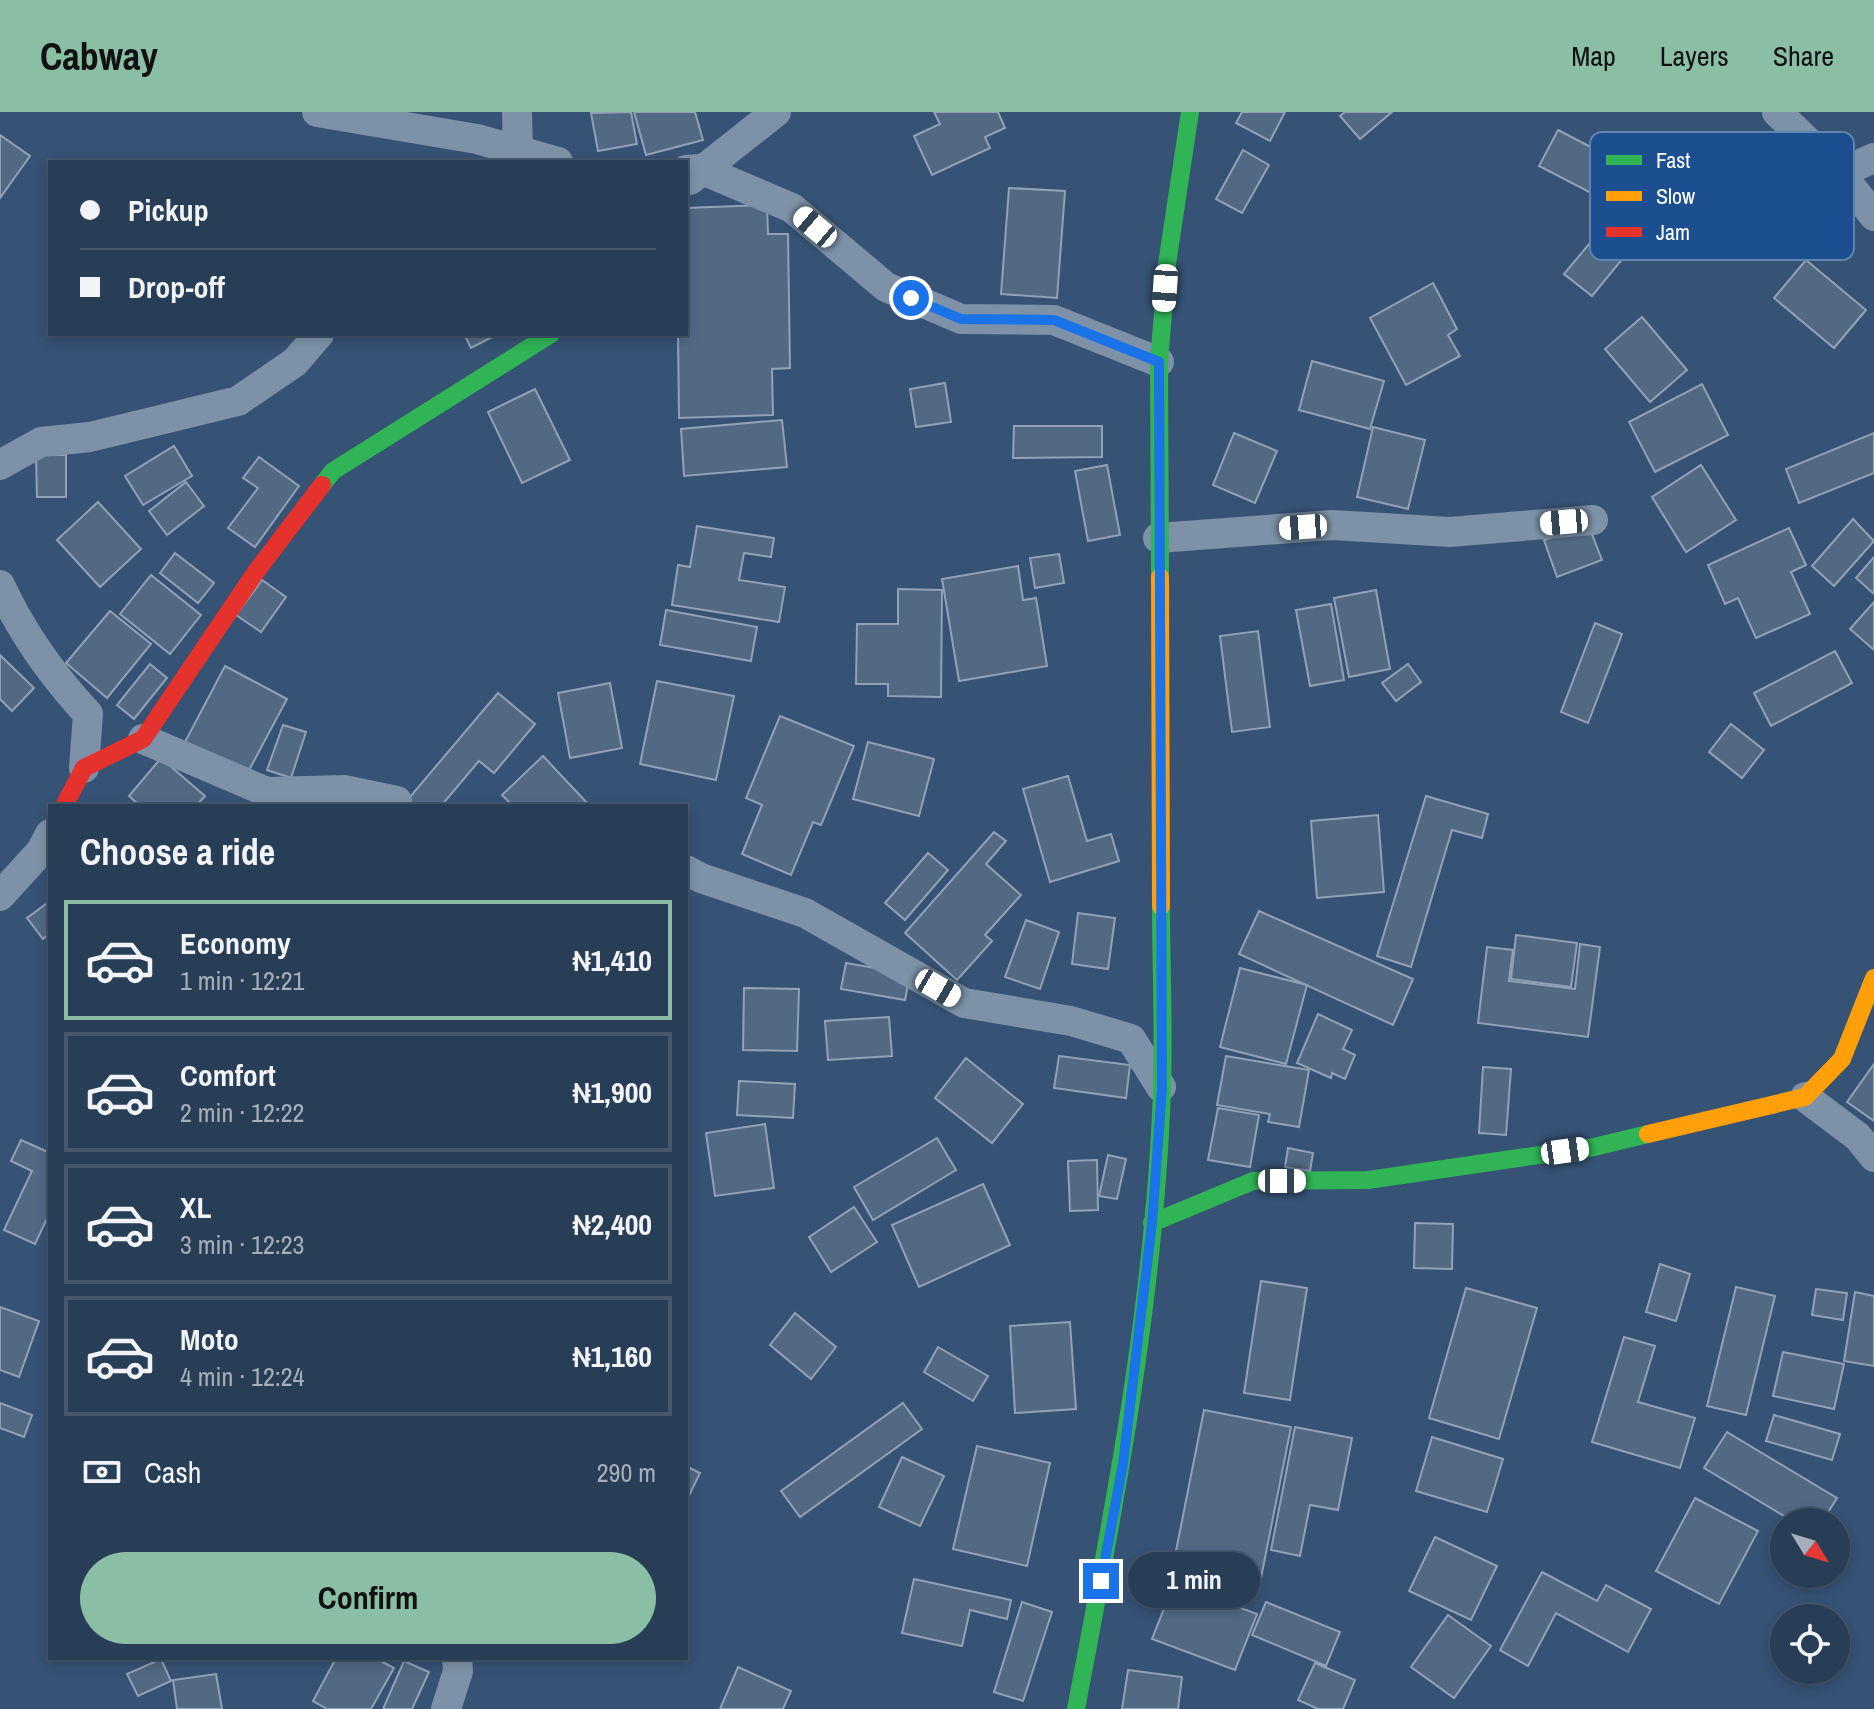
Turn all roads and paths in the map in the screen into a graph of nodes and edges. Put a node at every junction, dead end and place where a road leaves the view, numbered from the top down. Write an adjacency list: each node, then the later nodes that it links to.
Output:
1 (317, 112): 7 (street)
2 (517, 112): 7 (street)
3 (776, 112): 11 (street)
4 (1190, 112): 16 (main road)
5 (1777, 112): 6 (street)
6 (1798, 132)
7 (518, 151): 9 (street)
8 (1874, 158): 10 (street)
9 (551, 160)
10 (1854, 167)
11 (691, 175): 16 (street)
12 (1854, 191): 13 (street)
13 (1874, 216)
14 (317, 336): 17 (street)
15 (548, 336): 21 (main road)
16 (1159, 362): 19 (main road)
17 (0, 465)
18 (1593, 520): 19 (street)
19 (1158, 538): 29 (main road)
20 (0, 585): 22 (street)
21 (143, 739): 22 (main road); 23 (street)
22 (84, 768): 24 (main road)
23 (397, 801)
24 (65, 804)
25 (48, 838): 27 (street)
26 (688, 871): 29 (street)
27 (0, 896)
28 (1874, 978): 30 (main road)
29 (1162, 1089): 32 (main road)
30 (1805, 1097): 31 (street); 32 (main road)
31 (1874, 1157)
32 (1152, 1223): 35 (main road)
33 (457, 1660): 34 (street)
34 (446, 1709)
35 (1076, 1709)

